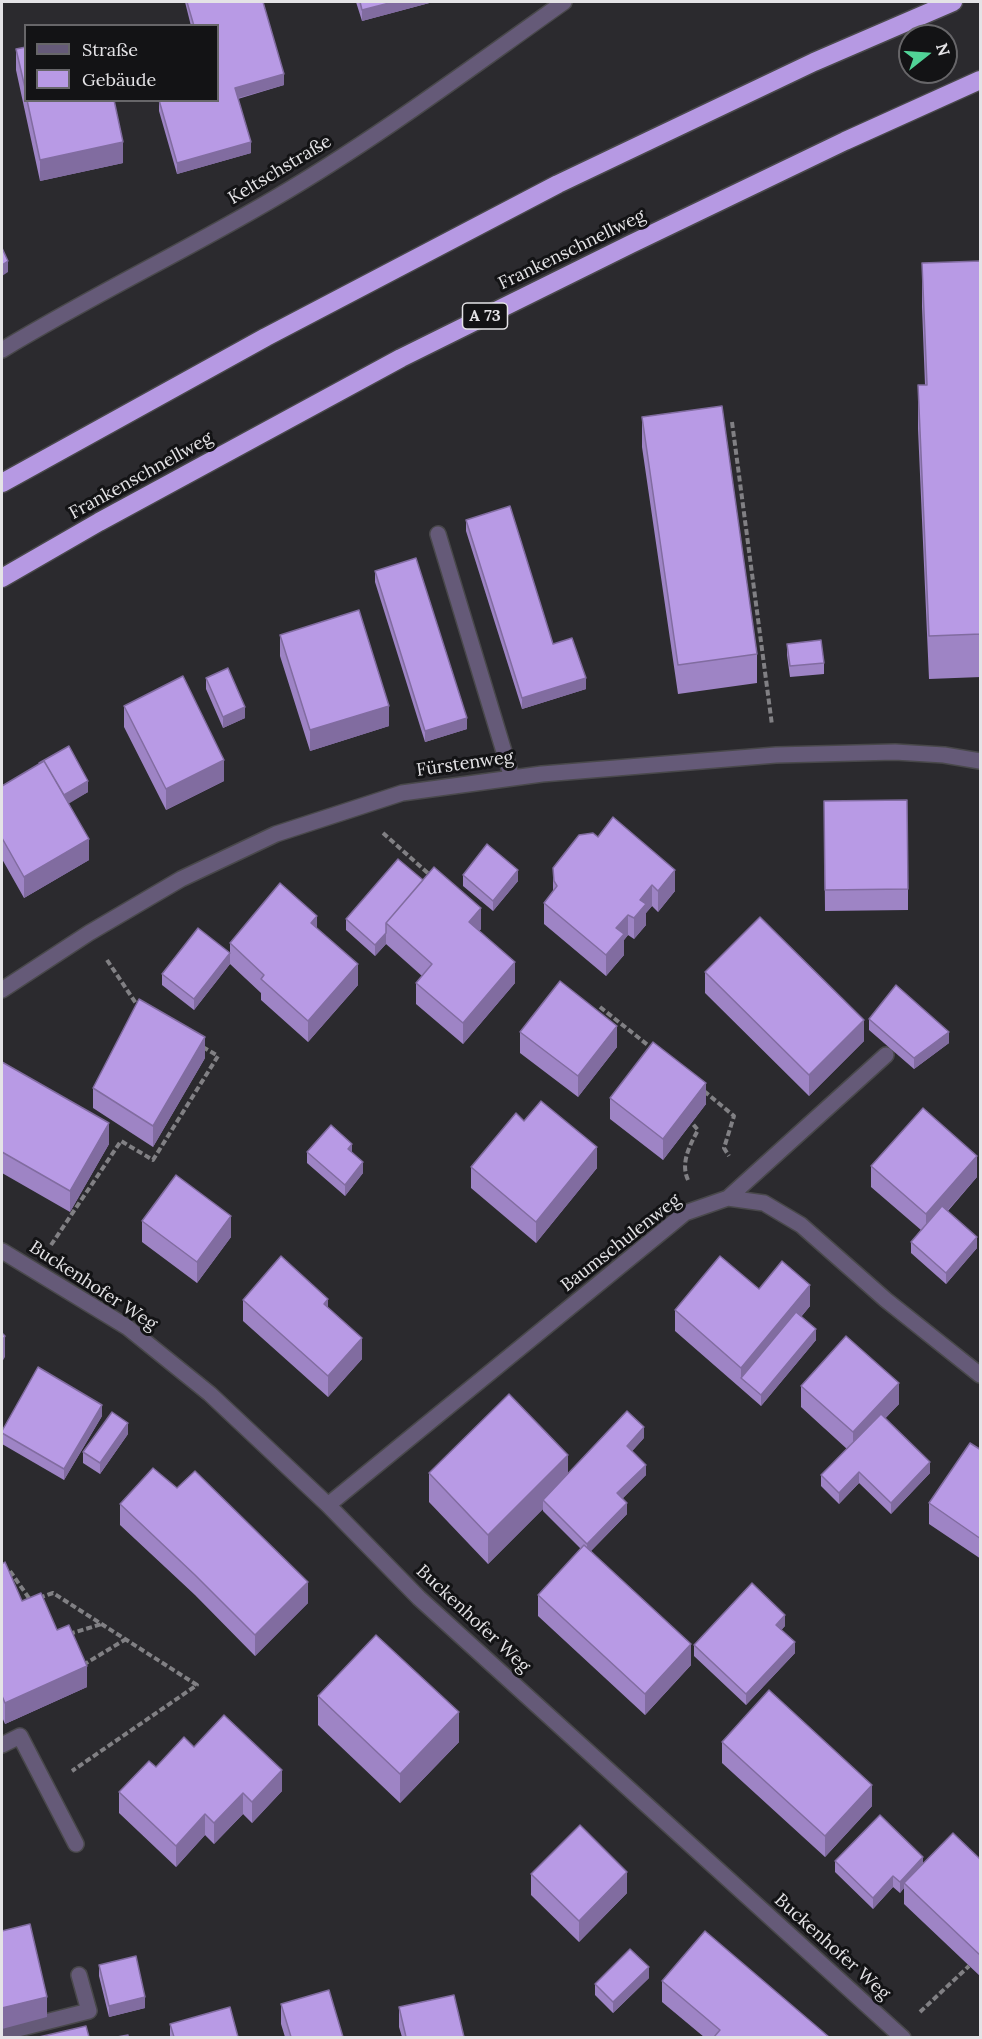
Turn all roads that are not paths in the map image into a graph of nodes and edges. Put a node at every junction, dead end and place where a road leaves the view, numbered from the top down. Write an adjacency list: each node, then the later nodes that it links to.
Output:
1 (564, 2): 4 (street, Keltschstraße)
2 (953, 2): 5 (highway)
3 (981, 80): 7 (highway, Frankenschnellweg / A 73)
4 (2, 350)
5 (2, 483)
6 (438, 534): 9 (street)
7 (2, 578)
8 (981, 761): 9 (street, Fürstenweg)
9 (512, 778): 10 (street, Fürstenweg)
10 (2, 990)
11 (885, 1055): 12 (street)
12 (728, 1198): 14 (street, Baumschulenweg); 15 (street, Baumschulenweg)
13 (2, 1251): 15 (street, Buckenhofer Weg)
14 (981, 1375)
15 (328, 1505): 20 (street, Buckenhofer Weg)
16 (2, 1744): 17 (street)
17 (76, 1844)
18 (79, 1975): 19 (street)
19 (2, 2033)
20 (900, 2035)

